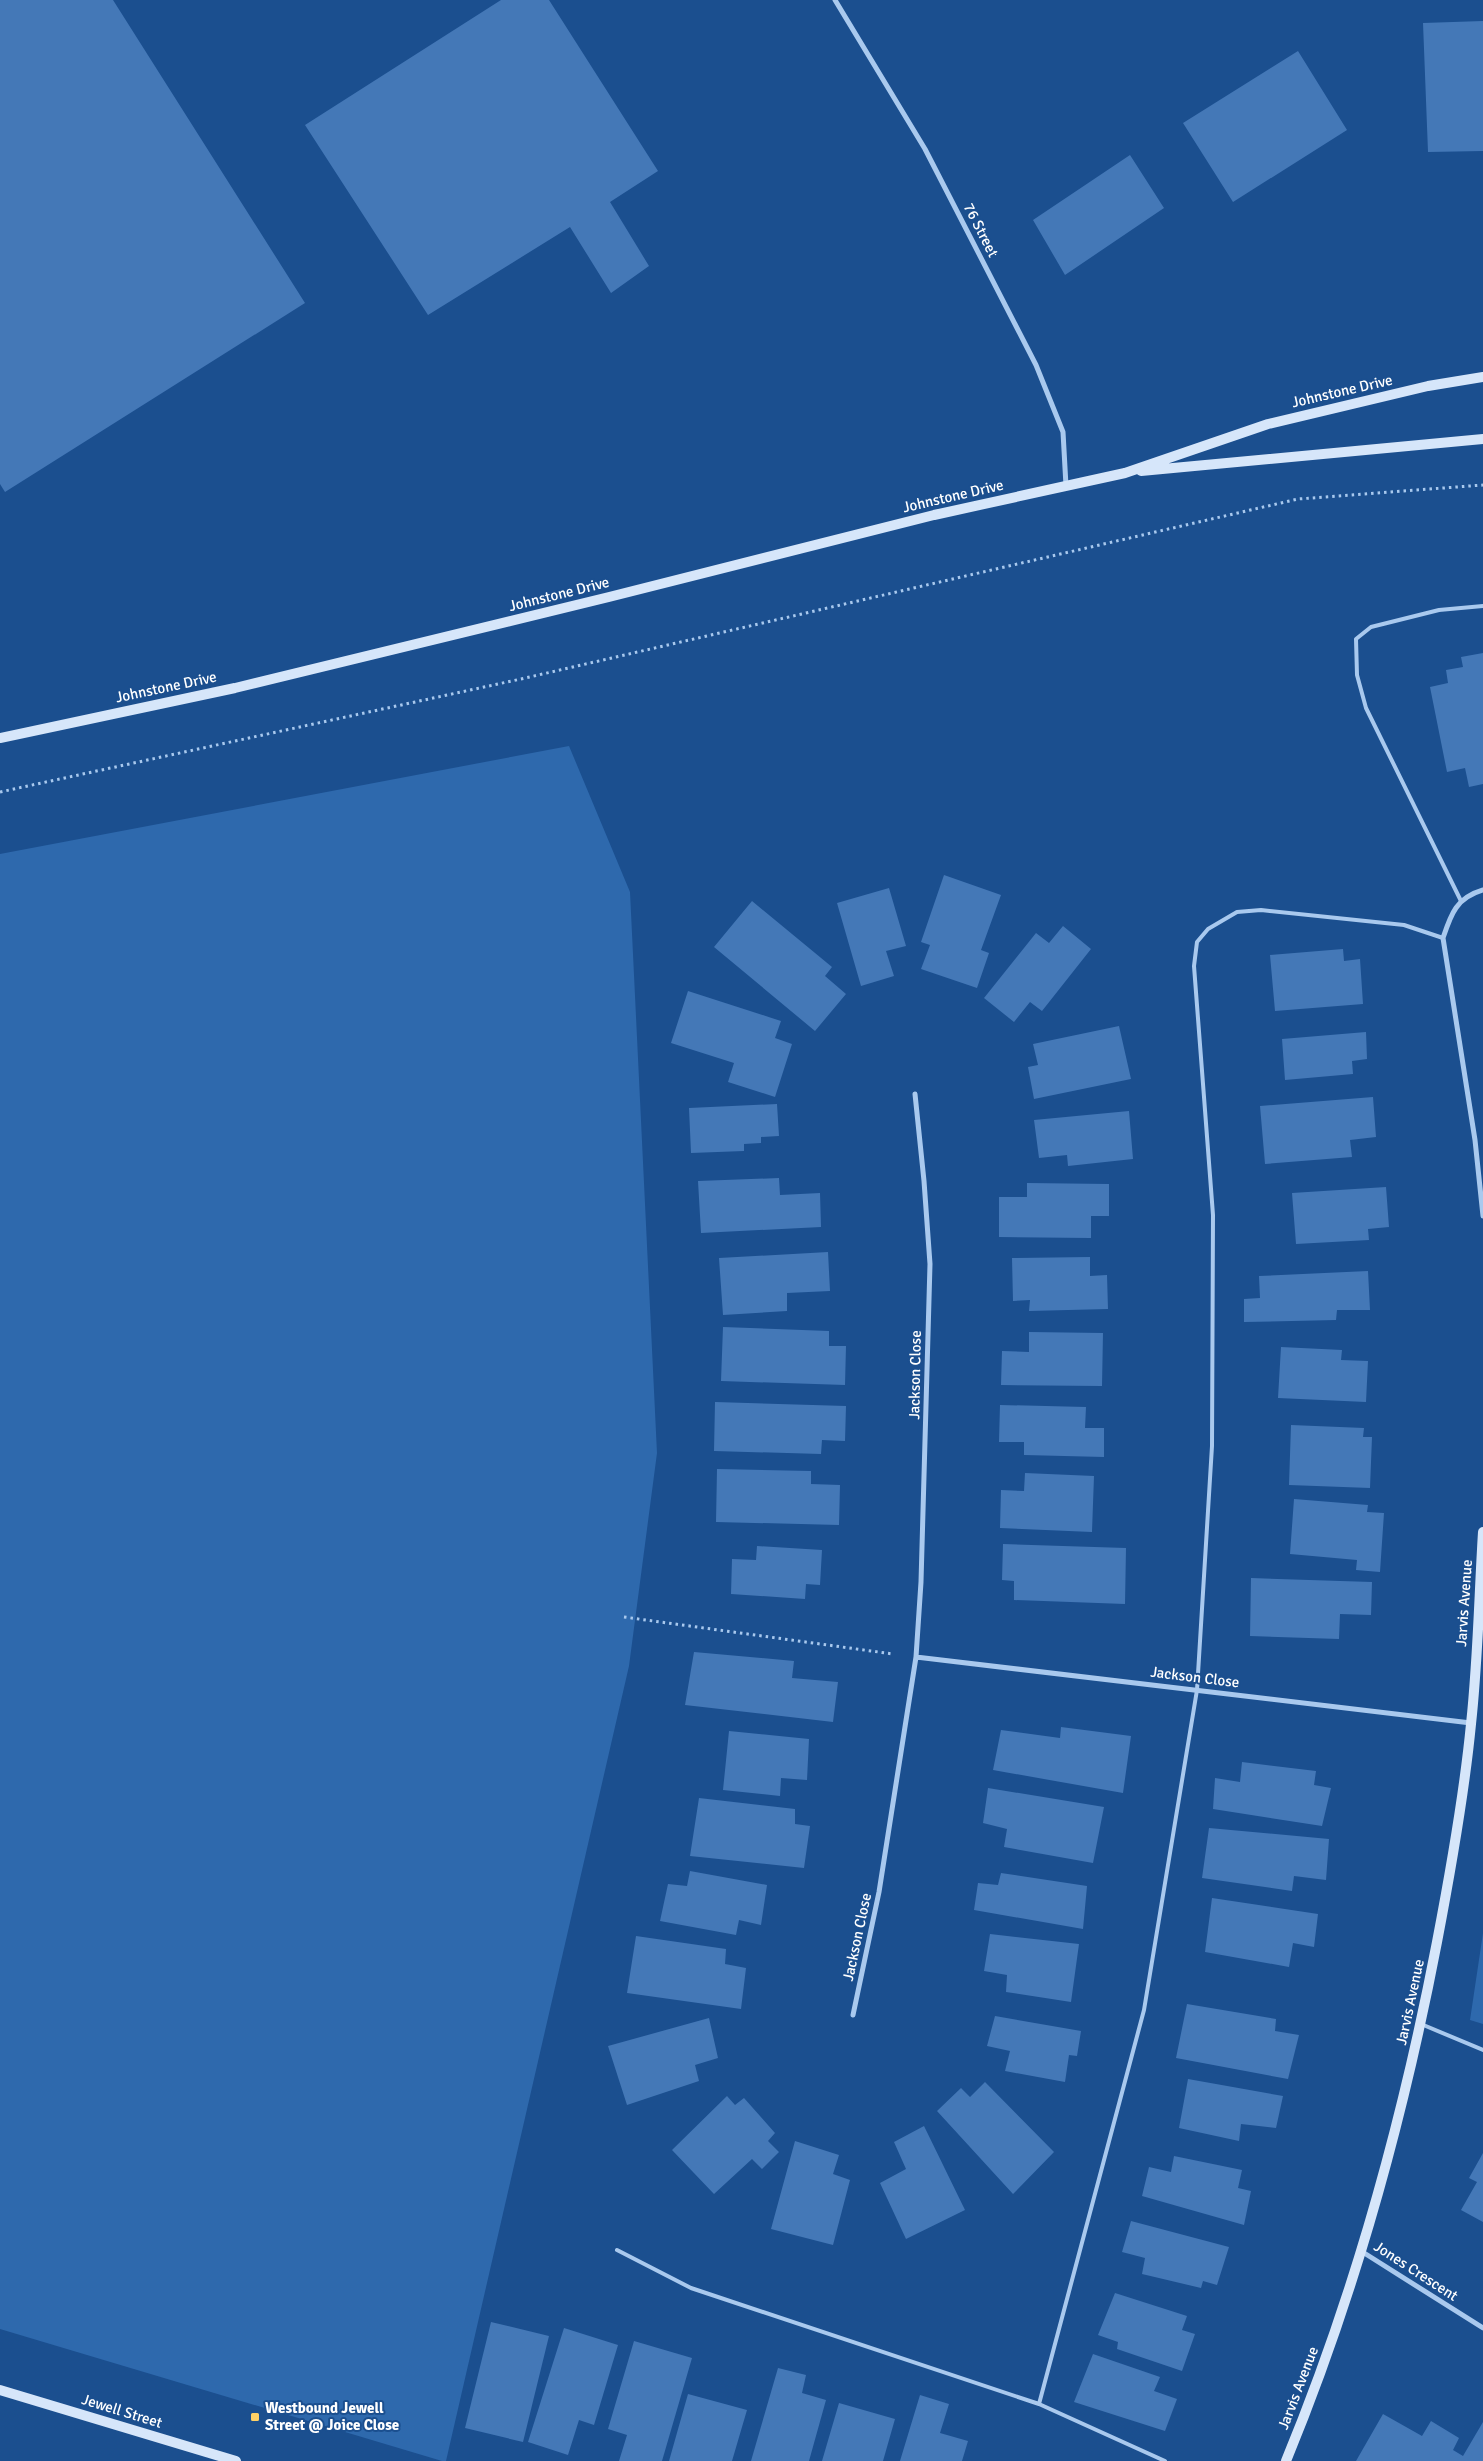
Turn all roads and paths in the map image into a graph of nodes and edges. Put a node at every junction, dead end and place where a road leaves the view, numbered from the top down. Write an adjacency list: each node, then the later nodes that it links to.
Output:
1 (836, 0): 6 (street, 76 Street)
2 (1483, 377): 4 (main road, Johnstone Drive)
3 (1483, 439): 4 (main road, Johnstone Drive)
4 (1125, 472): 6 (main road, Johnstone Drive)
5 (1483, 485): 9 (path)
6 (1066, 486): 8 (main road, Johnstone Drive)
7 (1483, 606): 11 (lane)
8 (0, 738)
9 (0, 792)
10 (1483, 890): 11 (street)
11 (1461, 901): 12 (street)
12 (1443, 938): 14 (street); 19 (lane)
13 (915, 1094): 18 (street, Jackson Close)
14 (1481, 1177): 15 (street)
15 (1483, 1216)
16 (1483, 1532): 20 (main road, Jarvis Avenue)
17 (624, 1618): 18 (path)
18 (916, 1657): 19 (street, Jackson Close); 21 (street, Jackson Close)
19 (1197, 1690): 20 (street, Jackson Close); 28 (lane)
20 (1471, 1723): 22 (main road, Jarvis Avenue)
21 (853, 2015)
22 (1421, 2024): 23 (lane); 25 (main road, Jarvis Avenue)
23 (1483, 2050)
24 (617, 2250): 28 (lane)
25 (1361, 2250): 26 (street, Jones Crescent); 31 (main road, Jarvis Avenue)
26 (1483, 2328)
27 (0, 2390): 29 (main road, Jewell Street)
28 (1039, 2404): 30 (lane)
29 (236, 2461)
30 (1165, 2461)
31 (1286, 2461)

